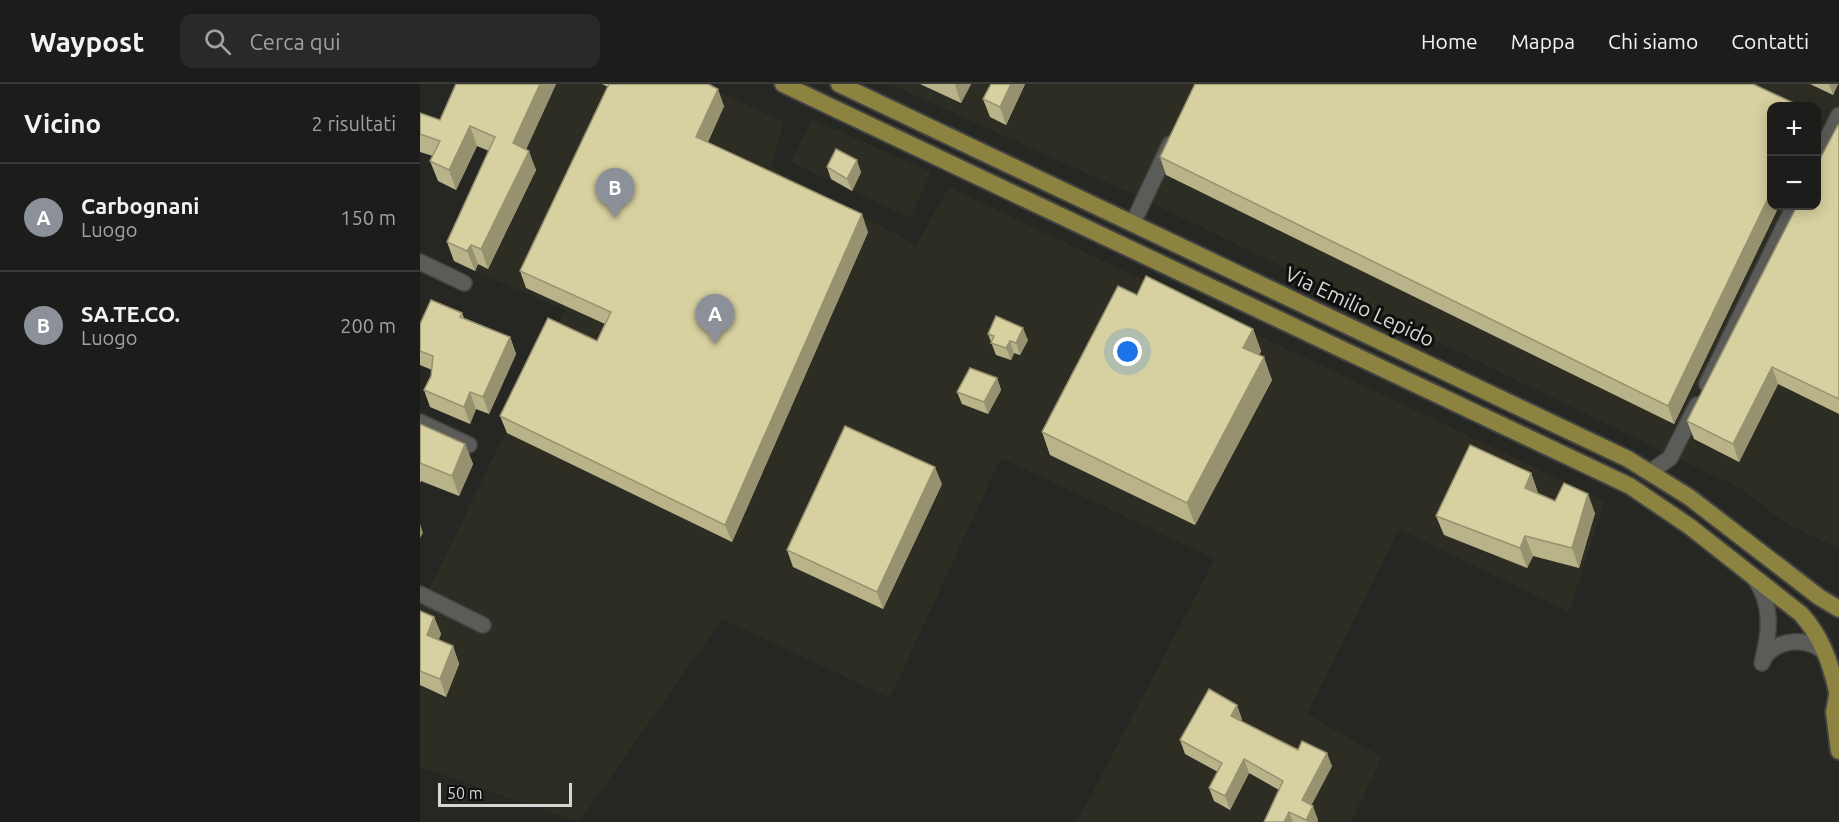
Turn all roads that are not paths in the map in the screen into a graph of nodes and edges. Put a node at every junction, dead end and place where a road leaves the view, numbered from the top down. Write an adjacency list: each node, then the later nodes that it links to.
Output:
1 (783, 84): 13 (main road)
2 (838, 84): 7 (main road, Via Emilio Lepido)
3 (1839, 115): 5 (street)
4 (1175, 133): 7 (street)
5 (1818, 156)
6 (1792, 210): 12 (street)
7 (1133, 223): 12 (main road, Via Emilio Lepido)
8 (420, 262): 9 (street)
9 (464, 283)
10 (420, 422): 11 (street)
11 (470, 445)
12 (1650, 472): 15 (main road, Via Emilio Lepido)
13 (1744, 568): 17 (main road); 17 (street)
14 (420, 594): 16 (street)
15 (1839, 609)
16 (483, 625)
17 (1829, 661): 18 (main road)
18 (1838, 688): 19 (main road)
19 (1839, 751)

